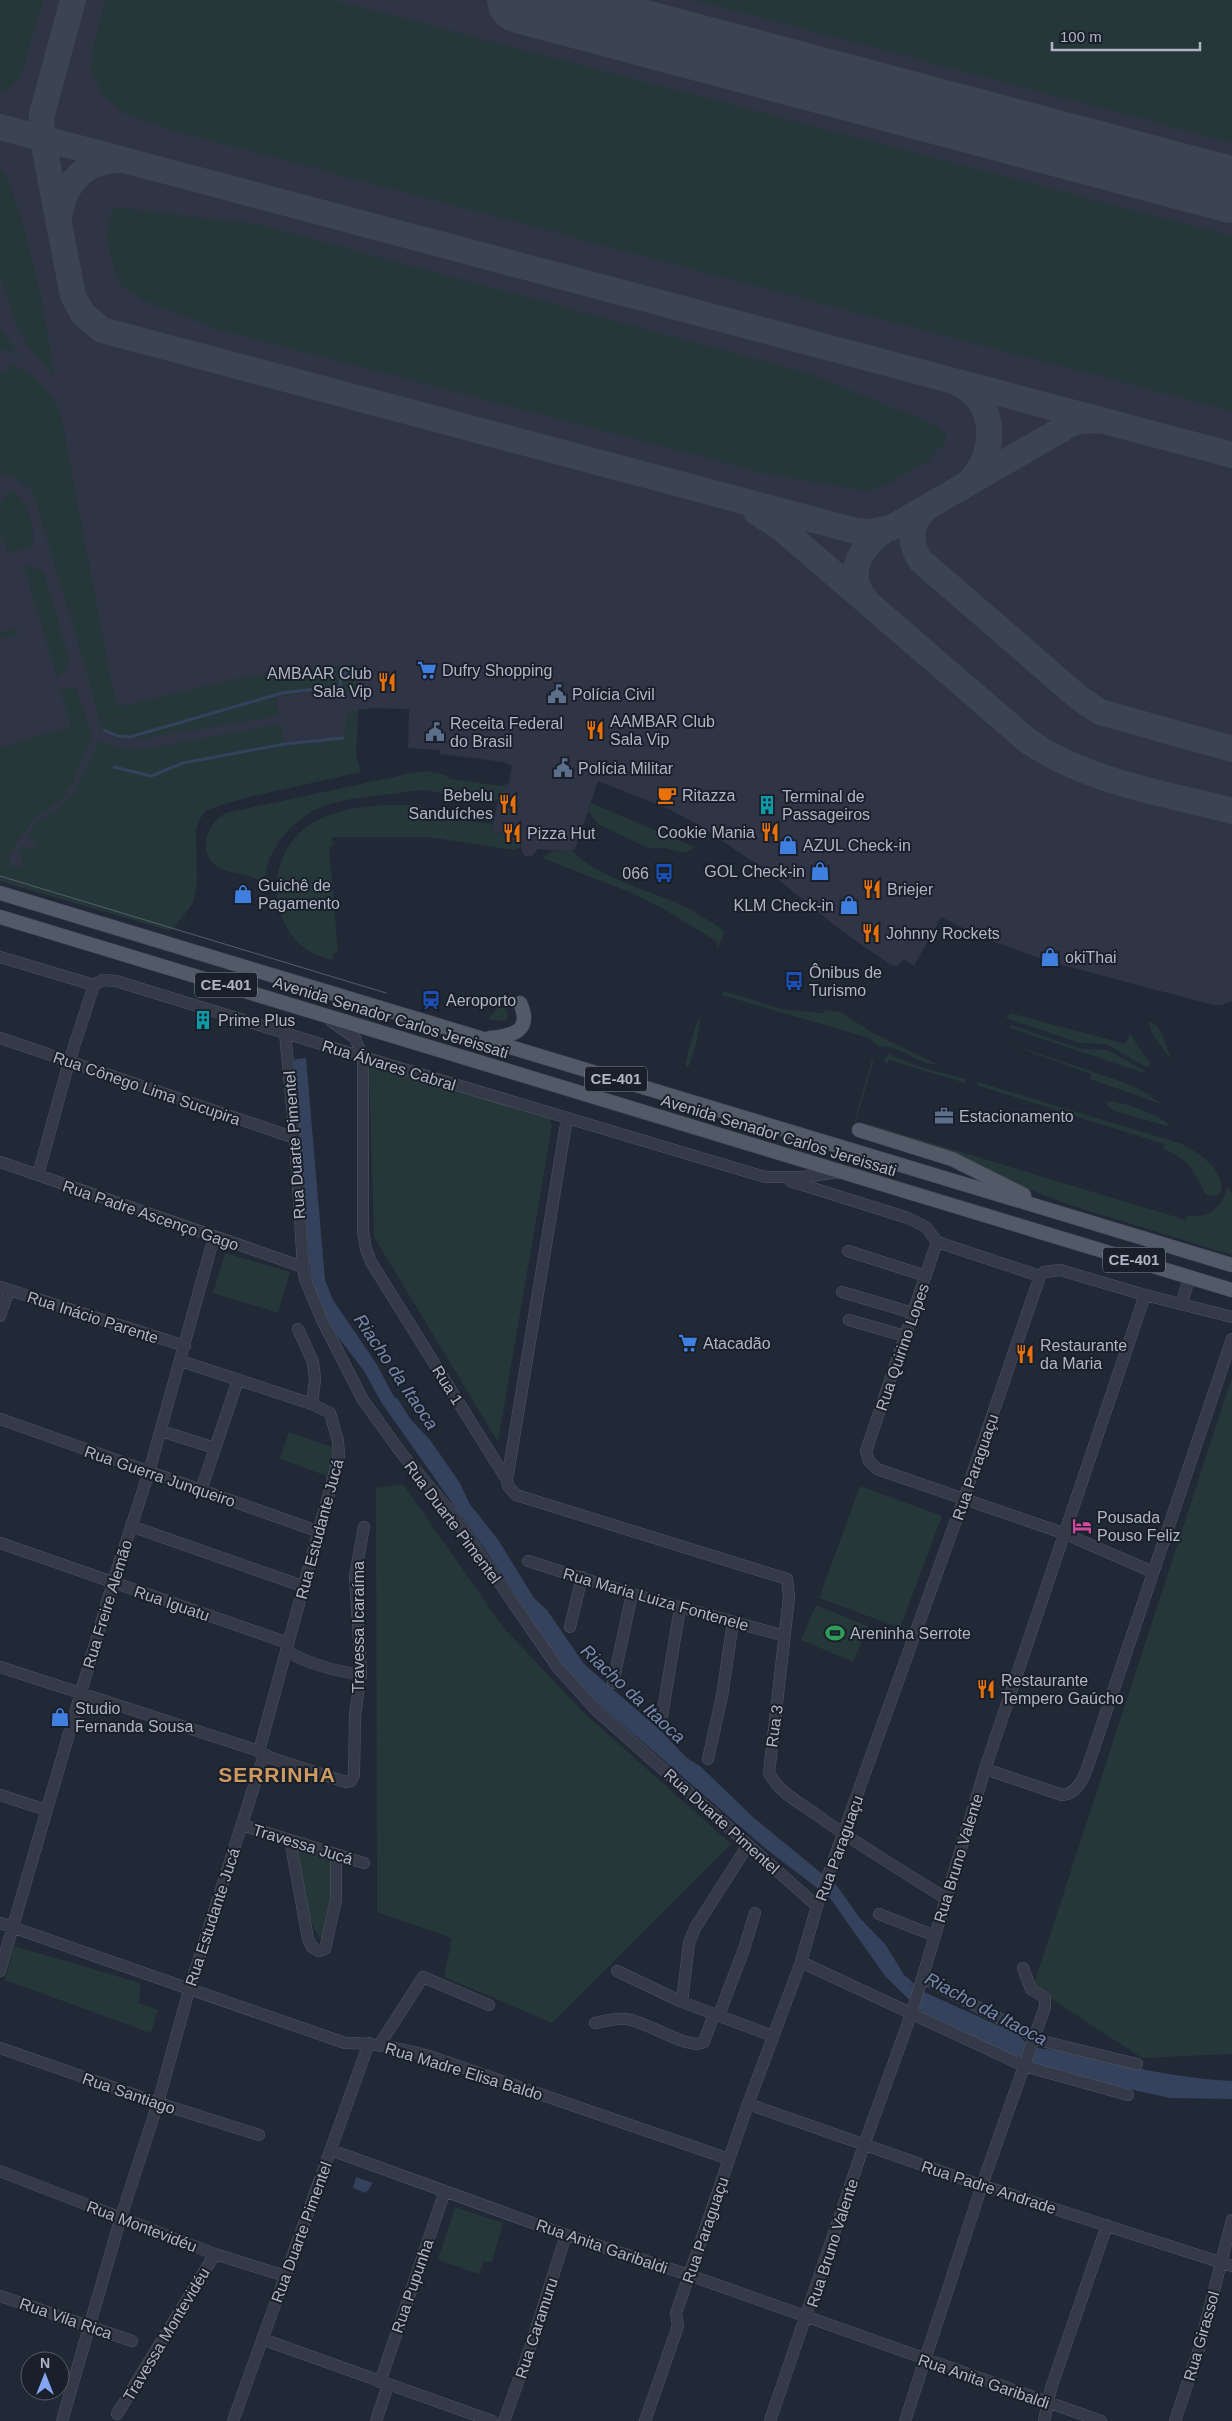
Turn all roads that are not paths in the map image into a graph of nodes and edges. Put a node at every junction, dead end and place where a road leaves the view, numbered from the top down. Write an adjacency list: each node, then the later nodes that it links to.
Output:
1 (0, 893): 9 (main road, Avenida Senador Carlos Jereissati / CE-401)
2 (0, 917): 6 (main road, Avenida Senador Carlos Jereissati / CE-401)
3 (0, 957): 4 (street, Rua Álvares Cabral)
4 (94, 985): 7 (street, Rua Álvares Cabral); 11 (street)
5 (520, 1003): 9 (main road)
6 (318, 1013): 10 (street, Rua 1); 16 (main road, Avenida Senador Carlos Jereissati / CE-401)
7 (285, 1034): 10 (street, Rua Álvares Cabral); 14 (street, Rua Duarte Pimentel)
8 (0, 1038): 11 (street, Rua Cônego Lima Sucupira)
9 (482, 1039): 19 (main road, Avenida Senador Carlos Jereissati / CE-401)
10 (363, 1057): 12 (street, Rua Álvares Cabral); 48 (street, Rua 1)
11 (69, 1062): 14 (street, Rua Cônego Lima Sucupira); 17 (street)
12 (567, 1118): 18 (street, Rua Álvares Cabral); 48 (street)
13 (858, 1130): 19 (main road)
14 (295, 1138): 24 (street, Rua Duarte Pimentel)
15 (0, 1162): 17 (street, Rua Padre Ascenço Gago)
16 (840, 1172): 18 (street, Rua Álvares Cabral); 27 (main road, Avenida Senador Carlos Jereissati / CE-401)
17 (38, 1175): 20 (street, Rua Padre Ascenço Gago)
18 (780, 1178): 21 (street, Rua Álvares Cabral)
19 (1058, 1212): 23 (main road, Avenida Senador Carlos Jereissati / CE-401)
20 (214, 1237): 24 (street, Rua Padre Ascenço Gago); 40 (street, Rua Freire Alemão)
21 (937, 1242): 25 (street, Rua Quirino Lopes); 26 (street, Rua Álvares Cabral)
22 (848, 1252): 25 (street)
23 (1232, 1265)
24 (303, 1267): 81 (street, Rua Duarte Pimentel)
25 (926, 1276): 33 (street, Rua Quirino Lopes)
26 (1040, 1276): 31 (street); 50 (street, Rua Paraguaçu)
27 (1190, 1277): 29 (main road, Avenida Senador Carlos Jereissati / CE-401); 32 (street)
28 (4, 1288): 34 (street); 40 (street, Rua Inácio Parente)
29 (1232, 1290)
30 (842, 1292): 33 (street)
31 (1146, 1295): 32 (street); 54 (street, Rua Bruno Valente)
32 (1181, 1304): 35 (street)
33 (913, 1313): 38 (street, Rua Quirino Lopes)
34 (0, 1316)
35 (1232, 1317)
36 (849, 1320): 38 (street)
37 (298, 1329): 43 (street)
38 (905, 1336): 50 (street, Rua Quirino Lopes)
39 (1232, 1339): 57 (street)
40 (185, 1346): 41 (street, Rua Freire Alemão)
41 (181, 1361): 42 (street); 45 (street, Rua Freire Alemão)
42 (238, 1380): 43 (street); 46 (street)
43 (312, 1404): 53 (street, Rua Estudante Jucá)
44 (0, 1419): 47 (street, Rua Guerra Junqueiro)
45 (161, 1431): 46 (street); 47 (street, Rua Freire Alemão)
46 (215, 1448): 49 (street)
47 (150, 1472): 49 (street, Rua Guerra Junqueiro); 51 (street, Rua Freire Alemão)
48 (507, 1480): 59 (street, Rua 1)
49 (201, 1490): 53 (street, Rua Guerra Junqueiro)
50 (964, 1498): 54 (street); 79 (street, Rua Paraguaçu)
51 (131, 1526): 60 (street, Rua Freire Alemão); 61 (street)
52 (364, 1527): 69 (street, Travessa Icaraíma)
53 (320, 1532): 61 (street, Rua Estudante Jucá)
54 (1063, 1533): 57 (street); 75 (street, Rua Bruno Valente)
55 (0, 1543): 60 (street, Rua Iguatu)
56 (528, 1561): 58 (street, Rua Maria Luiza Fontenele)
57 (1153, 1572): 75 (street)
58 (582, 1577): 62 (street, Rua Maria Luiza Fontenele); 65 (street)
59 (788, 1581): 66 (street, Rua 3)
60 (113, 1582): 67 (street, Rua Iguatu); 71 (street, Rua Freire Alemão)
61 (305, 1587): 67 (street, Rua Estudante Jucá)
62 (632, 1594): 63 (street, Rua Maria Luiza Fontenele); 70 (street)
63 (680, 1608): 64 (street, Rua Maria Luiza Fontenele); 72 (street)
64 (733, 1622): 66 (street, Rua Maria Luiza Fontenele); 74 (street)
65 (570, 1627)
66 (784, 1636): 79 (street, Rua 3)
67 (287, 1647): 69 (street, Rua Iguatu); 73 (street, Rua Estudante Jucá)
68 (0, 1667): 71 (street)
69 (361, 1674): 73 (street, Travessa Icaraíma)
70 (612, 1683)
71 (81, 1694): 73 (street); 77 (street, Rua Freire Alemão)
72 (662, 1716)
73 (259, 1751): 78 (street, Rua Estudante Jucá)
74 (708, 1759)
75 (985, 1770): 84 (street, Rua Bruno Valente)
76 (0, 1795): 77 (street)
77 (46, 1810): 89 (street, Rua Freire Alemão)
78 (242, 1825): 80 (street, Travessa Jucá); 96 (street, Rua Estudante Jucá)
79 (844, 1834): 84 (street, Rua 3); 85 (street, Rua Paraguaçu)
80 (290, 1840): 82 (street, Travessa Jucá); 82 (street)
81 (748, 1845): 85 (street, Rua Duarte Pimentel); 97 (street)
82 (336, 1856): 83 (street, Travessa Jucá)
83 (364, 1863)
84 (947, 1899): 90 (street, Rua Bruno Valente)
85 (818, 1903): 91 (street, Rua Paraguaçu)
86 (755, 1913): 100 (street)
87 (879, 1914): 90 (street)
88 (0, 1922): 89 (street, Rua Madre Elisa Baldo)
89 (13, 1927): 93 (street, Rua Freire Alemão); 96 (street, Rua Madre Elisa Baldo)
90 (935, 1936): 95 (street, Rua Bruno Valente)
91 (801, 1962): 99 (street); 102 (street, Rua Paraguaçu)
92 (1023, 1968): 103 (street)
93 (0, 1971)
94 (617, 1971): 97 (street)
95 (922, 1980): 99 (street, Rua Bruno Valente); 103 (street)
96 (189, 1990): 104 (street, Rua Madre Elisa Baldo); 109 (street, Rua Estudante Jucá)
97 (682, 2002): 100 (street)
98 (489, 2005): 104 (street, Rua Duarte Pimentel)
99 (912, 2012): 106 (street); 112 (street, Rua Bruno Valente)
100 (716, 2014): 101 (street); 102 (street)
101 (595, 2023)
102 (773, 2036): 110 (street, Rua Paraguaçu)
103 (1033, 2039): 106 (street); 107 (street)
104 (374, 2044): 113 (street, Rua Duarte Pimentel); 114 (street, Rua Madre Elisa Baldo)
105 (0, 2048): 109 (street, Rua Santiago)
106 (1025, 2064): 108 (street); 116 (street)
107 (1137, 2064)
108 (1128, 2095)
109 (158, 2103): 111 (street, Rua Santiago); 118 (street, Rua Estudante Jucá)
110 (748, 2104): 112 (street, Rua Padre Andrade); 114 (street, Rua Paraguaçu)
111 (260, 2135)
112 (864, 2145): 116 (street, Rua Padre Andrade); 127 (street, Rua Bruno Valente)
113 (331, 2150): 117 (street, Rua Anita Garibaldi); 125 (street, Rua Duarte Pimentel)
114 (729, 2159): 124 (street, Rua Paraguaçu)
115 (0, 2171): 118 (street, Rua Montevidéu)
116 (982, 2185): 120 (street, Rua Padre Andrade); 131 (street)
117 (445, 2191): 121 (street, Rua Anita Garibaldi); 132 (street, Rua Pupunha)
118 (122, 2217): 122 (street, Rua Montevidéu); 128 (street, Rua Estudante Jucá)
119 (1232, 2220): 123 (street, Rua Girassol)
120 (1107, 2225): 123 (street, Rua Padre Andrade); 133 (street)
121 (566, 2235): 124 (street, Rua Anita Garibaldi); 139 (street, Rua Caramuru)
122 (215, 2254): 125 (street, Rua Montevidéu); 134 (street, Travessa Montevidéu)
123 (1227, 2265): 145 (street, Rua Girassol)
124 (690, 2275): 127 (street, Rua Anita Garibaldi); 140 (street, Rua Paraguaçu)
125 (285, 2276): 129 (street, Rua Duarte Pimentel)
126 (0, 2296): 128 (street, Rua Vila Rica)
127 (807, 2317): 131 (street, Rua Anita Garibaldi); 141 (street, Rua Bruno Valente)
128 (91, 2326): 130 (street, Rua Vila Rica); 135 (street, Rua Estudante Jucá)
129 (262, 2339): 132 (street); 136 (street, Rua Duarte Pimentel)
130 (132, 2341)
131 (924, 2359): 133 (street, Rua Anita Garibaldi); 142 (street)
132 (384, 2384): 137 (street, Rua Pupunha); 138 (street)
133 (1049, 2403): 143 (street); 144 (street, Rua Anita Garibaldi)
134 (117, 2414)
135 (62, 2421)
136 (233, 2421)
137 (376, 2421)
138 (492, 2421)
139 (504, 2421)
140 (645, 2421)
141 (770, 2421)
142 (905, 2421)
143 (1044, 2421)
144 (1101, 2421)
145 (1175, 2421)

